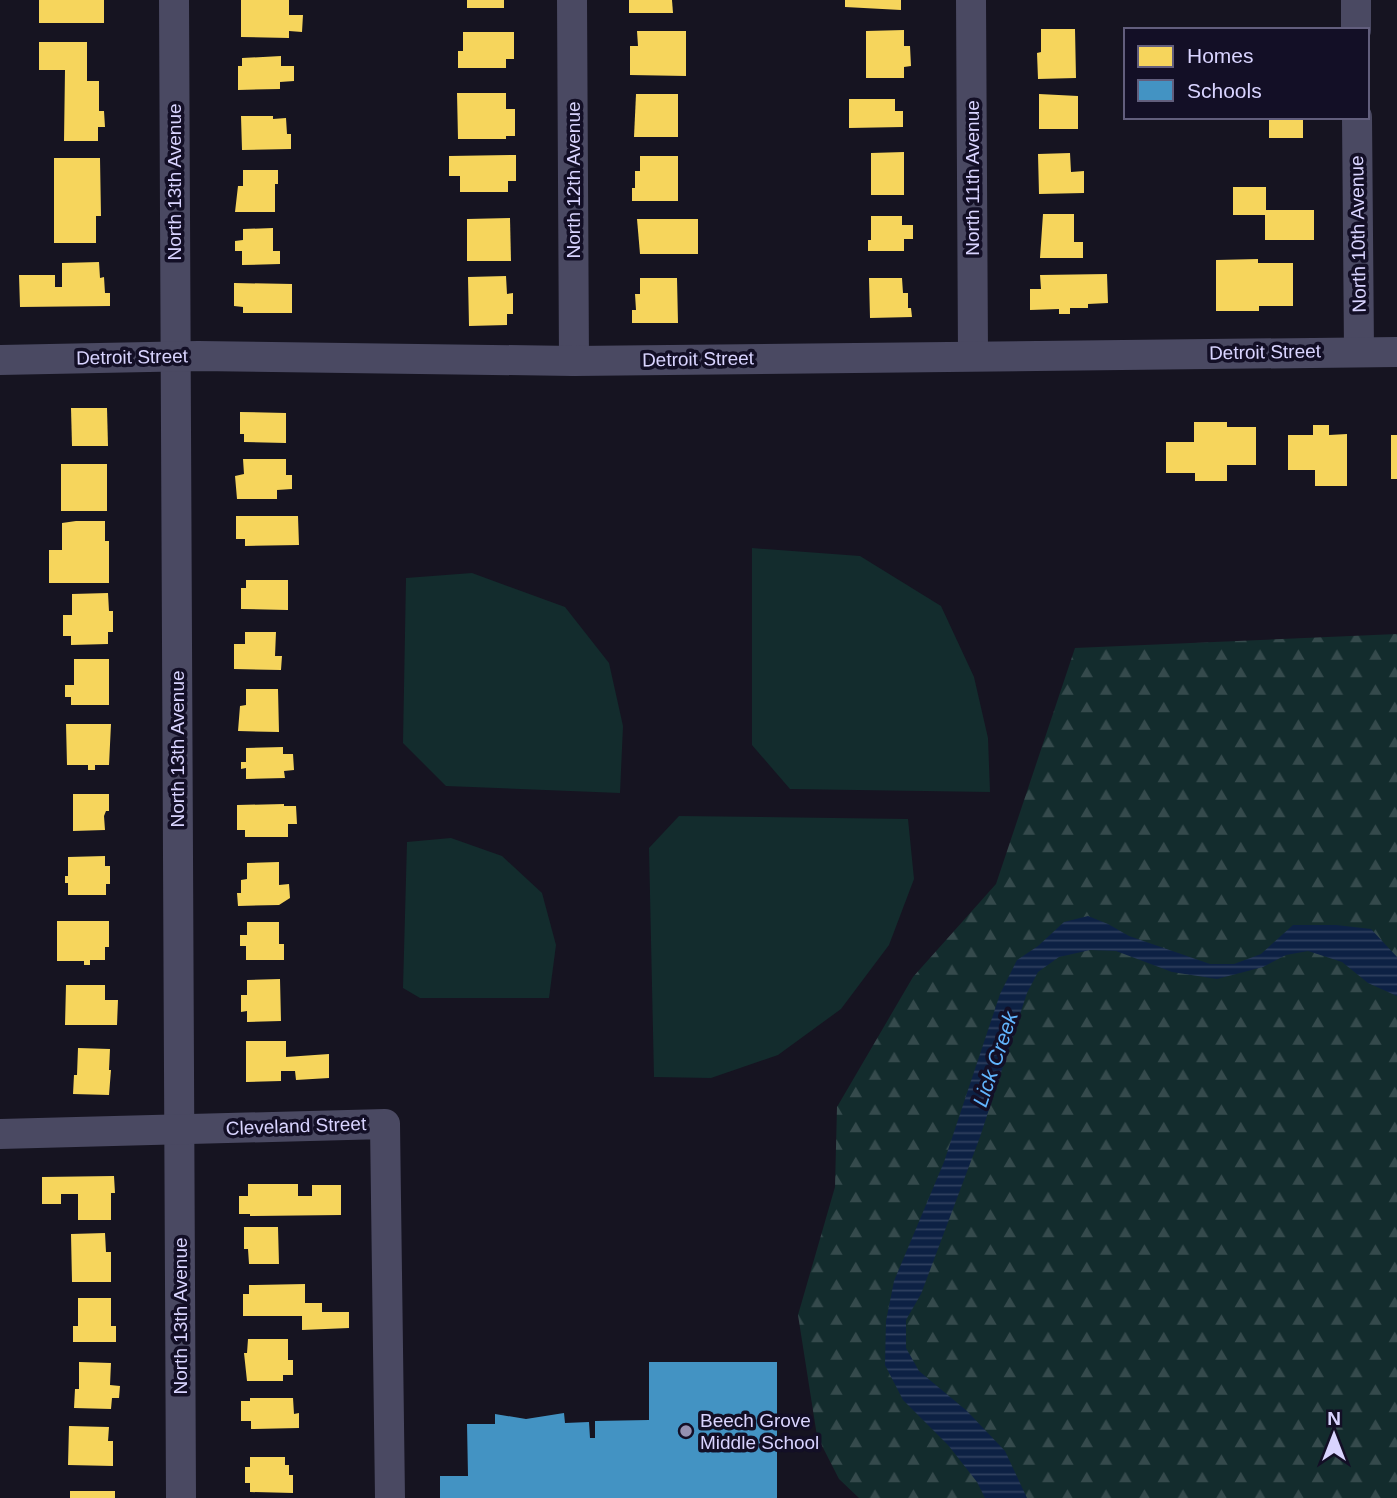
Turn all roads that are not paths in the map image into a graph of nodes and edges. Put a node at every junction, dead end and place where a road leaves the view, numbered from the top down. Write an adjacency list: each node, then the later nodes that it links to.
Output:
1 (174, 0): 10 (street, North 13th Avenue)
2 (572, 0): 12 (street, North 12th Avenue)
3 (971, 0): 9 (street, North 11th Avenue)
4 (1356, 0): 5 (street)
5 (1356, 28)
6 (1357, 119): 7 (street, North 10th Avenue)
7 (1359, 351): 8 (street, Detroit Street); 9 (street, Detroit Street)
8 (1397, 352)
9 (973, 355): 12 (street, Detroit Street)
10 (175, 356): 11 (street, Detroit Street); 12 (street, Detroit Street); 13 (street, North 13th Avenue)
11 (0, 360)
12 (574, 361)
13 (179, 1130): 14 (street, Cleveland Street); 15 (street, North 13th Avenue); 16 (street, Cleveland Street)
14 (0, 1133)
15 (181, 1498)
16 (390, 1498)

